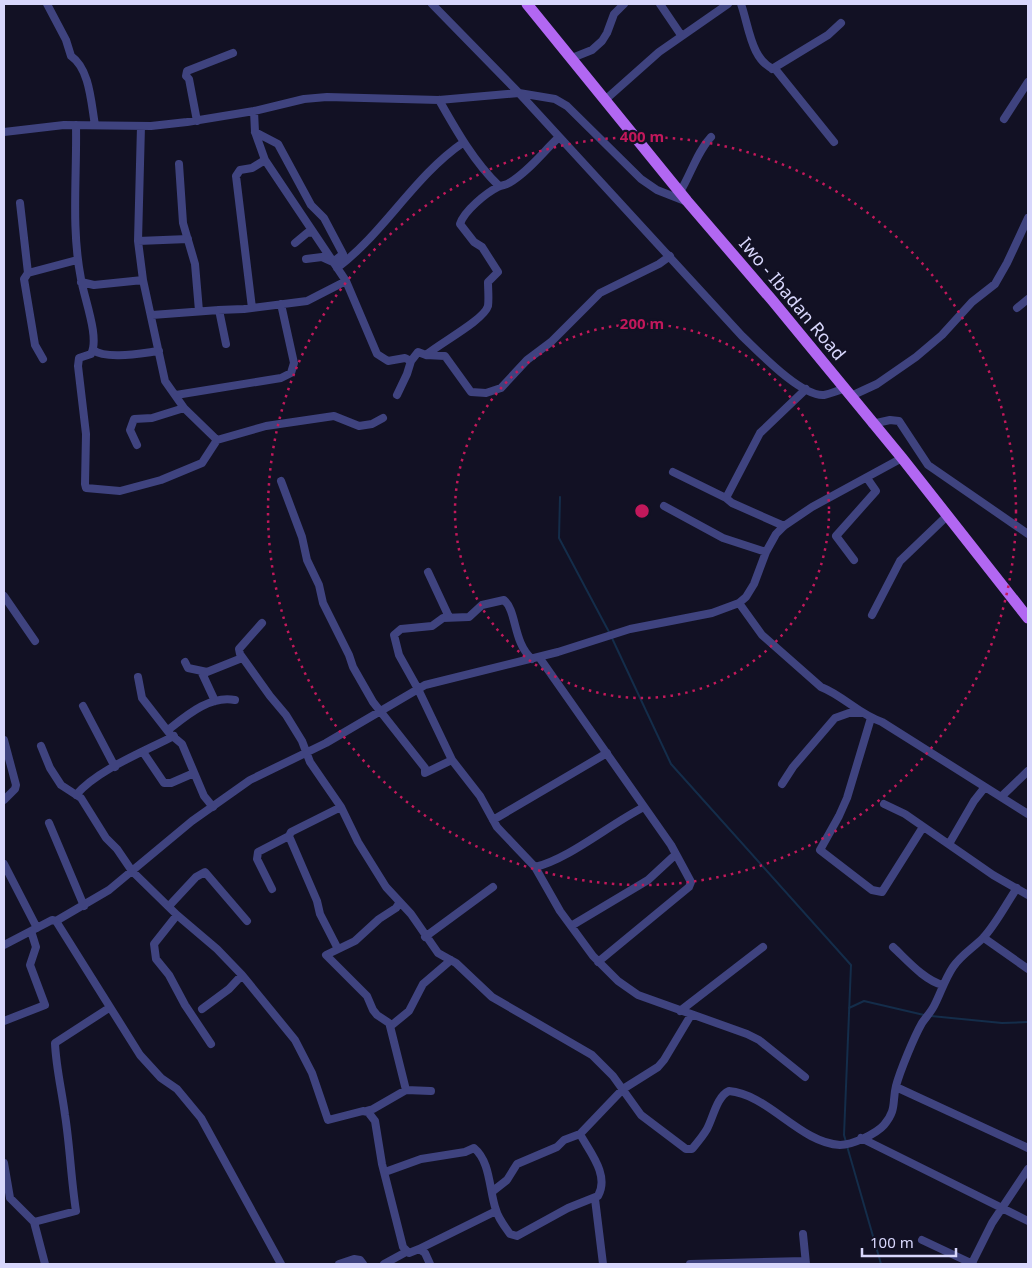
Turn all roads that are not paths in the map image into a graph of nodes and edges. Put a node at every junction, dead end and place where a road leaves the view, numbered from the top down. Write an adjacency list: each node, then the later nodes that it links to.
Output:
1 (47, 4): 21 (street)
2 (432, 4): 14 (street)
3 (527, 4): 11 (main road, Iwo - Ibadan Road)
4 (624, 4): 11 (street)
5 (660, 4): 9 (street)
6 (728, 4): 9 (street)
7 (741, 4): 12 (street)
8 (841, 23): 12 (street)
9 (681, 36): 16 (street)
10 (233, 53): 19 (street)
11 (572, 58): 16 (main road, Iwo - Ibadan Road)
12 (772, 69): 28 (street)
13 (1028, 82): 18 (street)
14 (519, 93): 15 (street); 26 (street); 33 (street)
15 (439, 100): 17 (street); 27 (street)
16 (605, 100): 32 (main road, Iwo - Ibadan Road)
17 (254, 111): 19 (street); 24 (street)
18 (1004, 120)
19 (198, 121): 22 (street)
20 (76, 125): 21 (street); 23 (street); 42 (street)
21 (95, 125): 22 (street)
22 (141, 126): 38 (street)
23 (4, 132)
24 (255, 132): 29 (street); 43 (street)
25 (710, 137): 32 (street)
26 (558, 138): 31 (street); 40 (street)
27 (464, 142): 31 (street); 43 (street)
28 (834, 142)
29 (266, 160): 36 (street); 50 (street)
30 (179, 164): 37 (street)
31 (499, 186): 58 (street)
32 (680, 192): 33 (main road, Iwo - Ibadan Road)
33 (687, 201): 62 (main road, Iwo - Ibadan Road)
34 (20, 203): 44 (street)
35 (1028, 218): 62 (street)
36 (313, 232): 39 (street); 43 (street)
37 (188, 239): 38 (street); 53 (street)
38 (138, 241): 45 (street)
39 (295, 243)
40 (670, 256): 58 (street); 61 (street)
41 (306, 259): 43 (street)
42 (77, 260): 44 (street); 47 (street)
43 (335, 265): 46 (street)
44 (28, 273): 59 (street)
45 (143, 280): 47 (street); 54 (street)
46 (346, 281): 49 (street); 60 (street)
47 (81, 282): 56 (street)
48 (1028, 299): 51 (street)
49 (281, 304): 50 (street); 63 (street)
50 (252, 308): 52 (street)
51 (1017, 308)
52 (218, 310): 53 (street); 55 (street)
53 (198, 311): 54 (street)
54 (152, 315): 57 (street)
55 (226, 344)
56 (93, 350): 57 (street); 68 (street)
57 (159, 351): 63 (street)
58 (426, 355): 60 (street)
59 (43, 359)
60 (410, 361): 64 (street)
61 (806, 390): 62 (street); 74 (street)
62 (847, 392): 67 (main road, Iwo - Ibadan Road)
63 (176, 395): 65 (street)
64 (397, 395)
65 (184, 408): 68 (street); 69 (street)
66 (383, 418): 68 (street)
67 (872, 424): 70 (main road, Iwo - Ibadan Road); 78 (street)
68 (217, 440)
69 (137, 445)
70 (902, 458): 72 (street); 76 (main road, Iwo - Ibadan Road)
71 (673, 472): 74 (street)
72 (867, 478): 77 (street); 80 (street)
73 (280, 481): 98 (street)
74 (726, 498): 77 (street)
75 (664, 506): 79 (street)
76 (948, 515): 84 (street); 86 (main road, Iwo - Ibadan Road)
77 (784, 526): 79 (street)
78 (1028, 534)
79 (766, 552): 83 (street)
80 (854, 560)
81 (428, 572): 85 (street)
82 (4, 596): 88 (street)
83 (739, 603): 90 (street); 99 (street)
84 (872, 615)
85 (449, 617): 90 (street); 94 (street)
86 (1028, 618)
87 (262, 624): 89 (street)
88 (35, 641)
89 (242, 658): 92 (street); 105 (street)
90 (535, 658): 94 (street); 106 (street)
91 (184, 662): 92 (street)
92 (202, 672): 95 (street)
93 (138, 677): 101 (street)
94 (418, 689): 98 (street); 107 (street)
95 (216, 700): 96 (street); 101 (street)
96 (235, 700)
97 (83, 706): 108 (street)
98 (381, 712): 105 (street); 107 (street)
99 (861, 713): 100 (street); 111 (street)
100 (871, 718): 112 (street); 123 (street)
101 (171, 733): 104 (street); 110 (street)
102 (4, 740): 115 (street)
103 (41, 746): 113 (street)
104 (143, 752): 108 (street); 110 (street)
105 (305, 752): 117 (street); 118 (street)
106 (607, 754): 119 (street); 121 (street)
107 (452, 760): 121 (street)
108 (115, 767): 113 (street)
109 (1028, 772): 114 (street)
110 (194, 773): 118 (street)
111 (782, 784)
112 (985, 787): 114 (street); 125 (street)
113 (76, 795): 129 (street)
114 (1002, 796): 120 (street)
115 (4, 800)
116 (884, 804): 123 (street)
117 (341, 806): 124 (street); 134 (street)
118 (213, 807): 129 (street)
119 (644, 807): 126 (street); 128 (street)
120 (1028, 814)
121 (493, 820): 128 (street)
122 (49, 823): 135 (street)
123 (923, 827): 125 (street)
124 (289, 836): 132 (street); 147 (street)
125 (950, 844): 131 (street)
126 (675, 855): 140 (street); 149 (street)
127 (4, 864): 141 (street)
128 (535, 867): 140 (street)
129 (132, 871): 135 (street); 136 (street)
130 (493, 887): 142 (street)
131 (1017, 888): 133 (street); 143 (street)
132 (272, 889)
133 (1028, 895)
134 (400, 902): 142 (street); 147 (street)
135 (84, 906): 138 (street)
136 (169, 906): 137 (street); 139 (street)
137 (177, 916): 151 (street); 159 (street)
138 (56, 921): 141 (street); 153 (street)
139 (247, 921)
140 (571, 926): 149 (street)
141 (34, 929): 144 (street); 157 (street)
142 (425, 937): 148 (street)
143 (984, 938): 150 (street); 152 (street)
144 (4, 945)
145 (763, 947): 155 (street)
146 (893, 947): 152 (street)
147 (338, 949): 158 (street)
148 (450, 960): 158 (street); 163 (street)
149 (598, 962): 155 (street)
150 (1028, 968)
151 (242, 975): 154 (street); 165 (street)
152 (943, 986): 161 (street)
153 (109, 1008): 177 (street); 184 (street)
154 (202, 1009)
155 (680, 1010): 156 (street)
156 (691, 1015): 160 (street); 163 (street)
157 (4, 1021)
158 (390, 1026): 162 (street)
159 (211, 1044)
160 (806, 1077)
161 (896, 1087): 167 (street); 168 (street)
162 (406, 1090): 164 (street); 165 (street)
163 (623, 1090): 166 (street); 167 (street)
164 (431, 1091)
165 (366, 1111): 171 (street)
166 (580, 1134): 172 (street); 173 (street)
167 (861, 1138): 174 (street)
168 (1028, 1148)
169 (4, 1163): 177 (street)
170 (1028, 1169): 174 (street)
171 (386, 1172): 172 (street); 181 (street)
172 (493, 1191): 175 (street)
173 (596, 1199): 175 (street); 189 (street)
174 (1002, 1209): 176 (street); 191 (street)
175 (496, 1210): 180 (street)
176 (1028, 1221)
177 (34, 1222): 183 (street)
178 (803, 1234): 182 (street)
179 (922, 1240): 191 (street)
180 (419, 1248): 181 (street); 188 (street)
181 (406, 1252): 187 (street)
182 (805, 1262): 190 (street)
183 (45, 1264)
184 (281, 1264)
185 (339, 1264): 186 (street)
186 (363, 1264)
187 (384, 1264)
188 (430, 1264)
189 (603, 1264)
190 (690, 1264)
191 (973, 1264)

